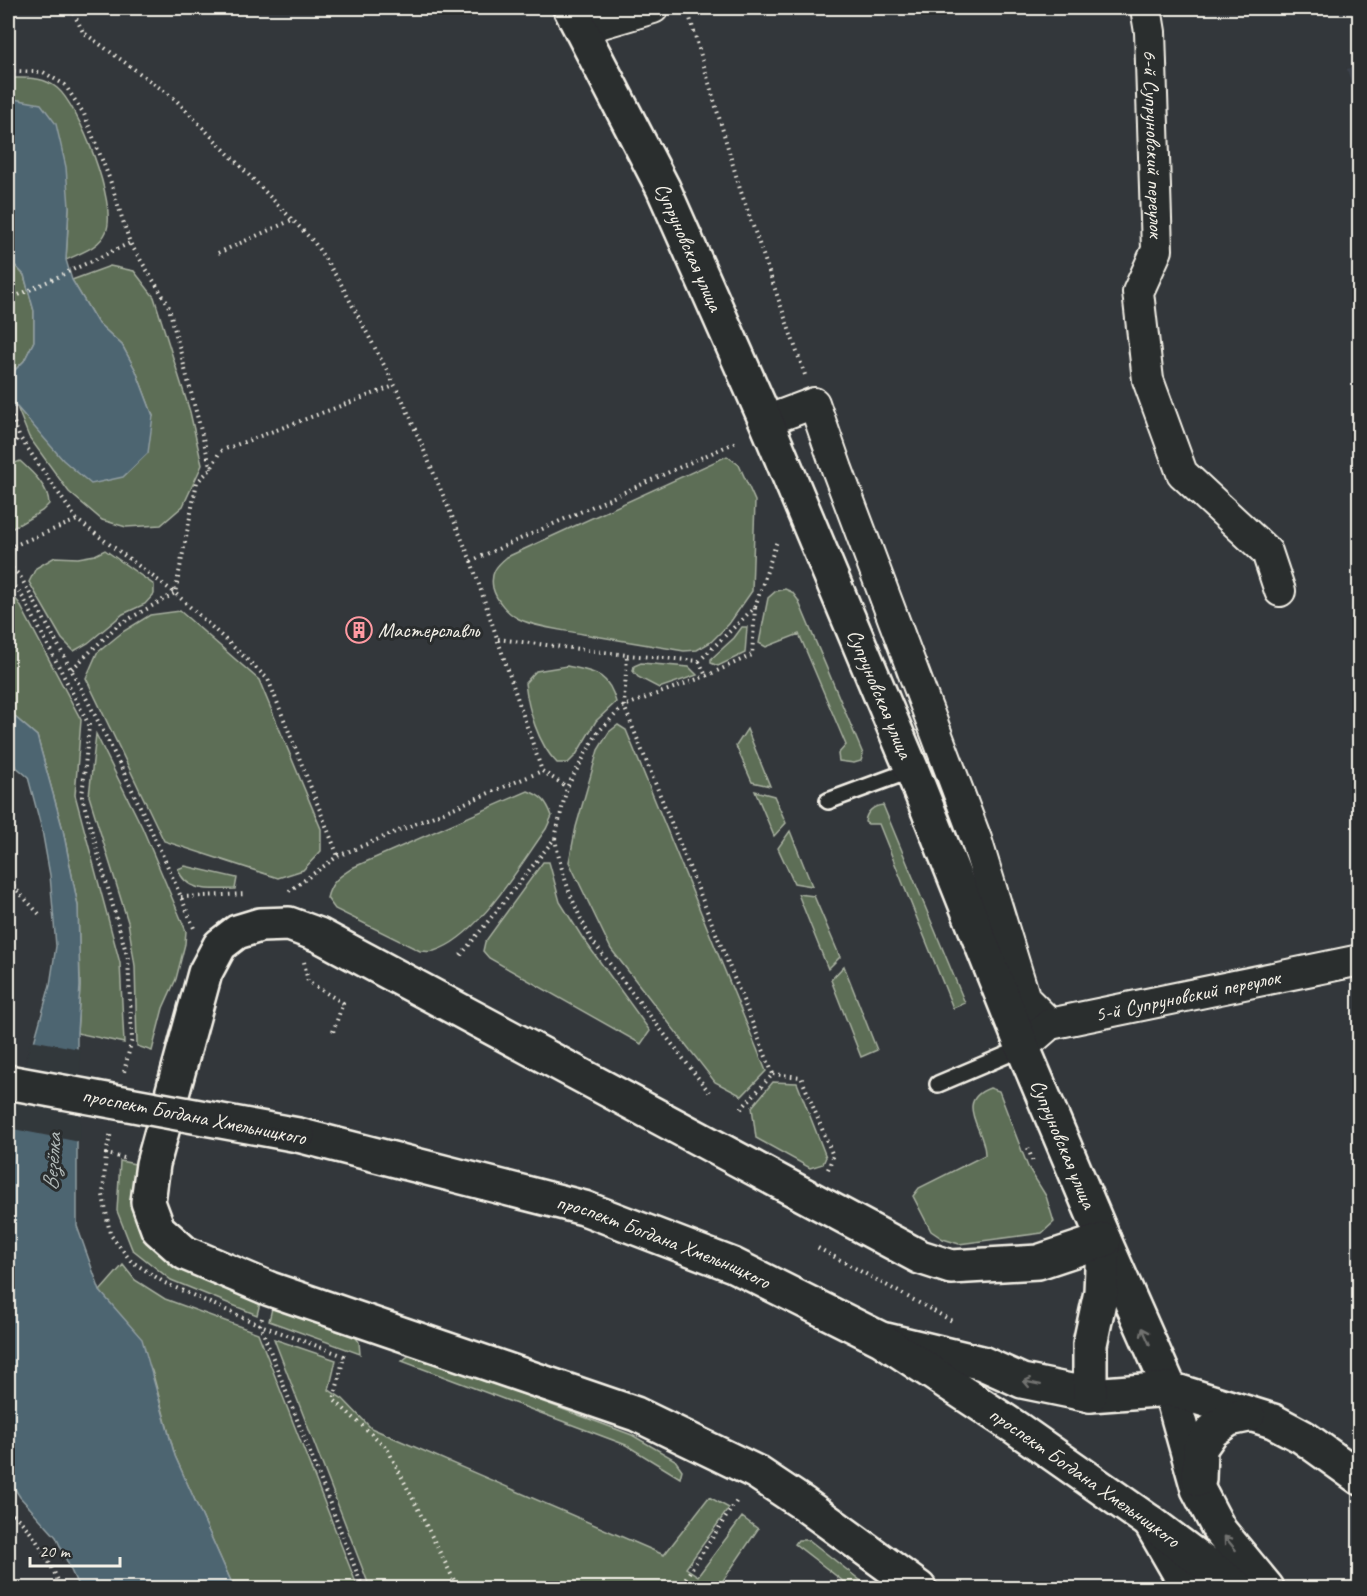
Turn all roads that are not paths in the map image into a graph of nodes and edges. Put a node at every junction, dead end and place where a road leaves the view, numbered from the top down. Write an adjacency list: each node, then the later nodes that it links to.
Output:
1 (653, 8): 3 (street)
2 (1146, 8): 5 (street, 6-й Супруновский переулок)
3 (575, 18): 4 (street, Супруновская улица)
4 (766, 421): 6 (street, Супруновская улица); 9 (street)
5 (1280, 591)
6 (912, 770): 7 (lane); 10 (street, Супруновская улица)
7 (828, 801)
8 (1359, 960): 9 (street, 5-й Супруновский переулок)
9 (1050, 1024): 10 (street, 5-й Супруновский переулок)
10 (1023, 1048): 12 (lane); 13 (street, Супруновская улица)
11 (8, 1082): 14 (street, проспект Богдана Хмельницкого, bridge)
12 (938, 1084)
13 (1104, 1240): 15 (street, Супруновская улица, one-way to 13); 16 (street); 21 (street)
14 (881, 1339): 16 (street, one-way to 14); 20 (street, проспект Богдана Хмельницкого)
15 (1170, 1389): 16 (street); 17 (street); 19 (street, Супруновская улица)
16 (1090, 1395)
17 (1248, 1414): 18 (street); 19 (street)
18 (1359, 1478)
19 (1198, 1490): 24 (street, Супруновская улица, one-way to 19)
20 (1150, 1522): 22 (street); 23 (street, проспект Богдана Хмельницкого)
21 (919, 1588)
22 (1188, 1588)
23 (1238, 1588)
24 (1267, 1588)

